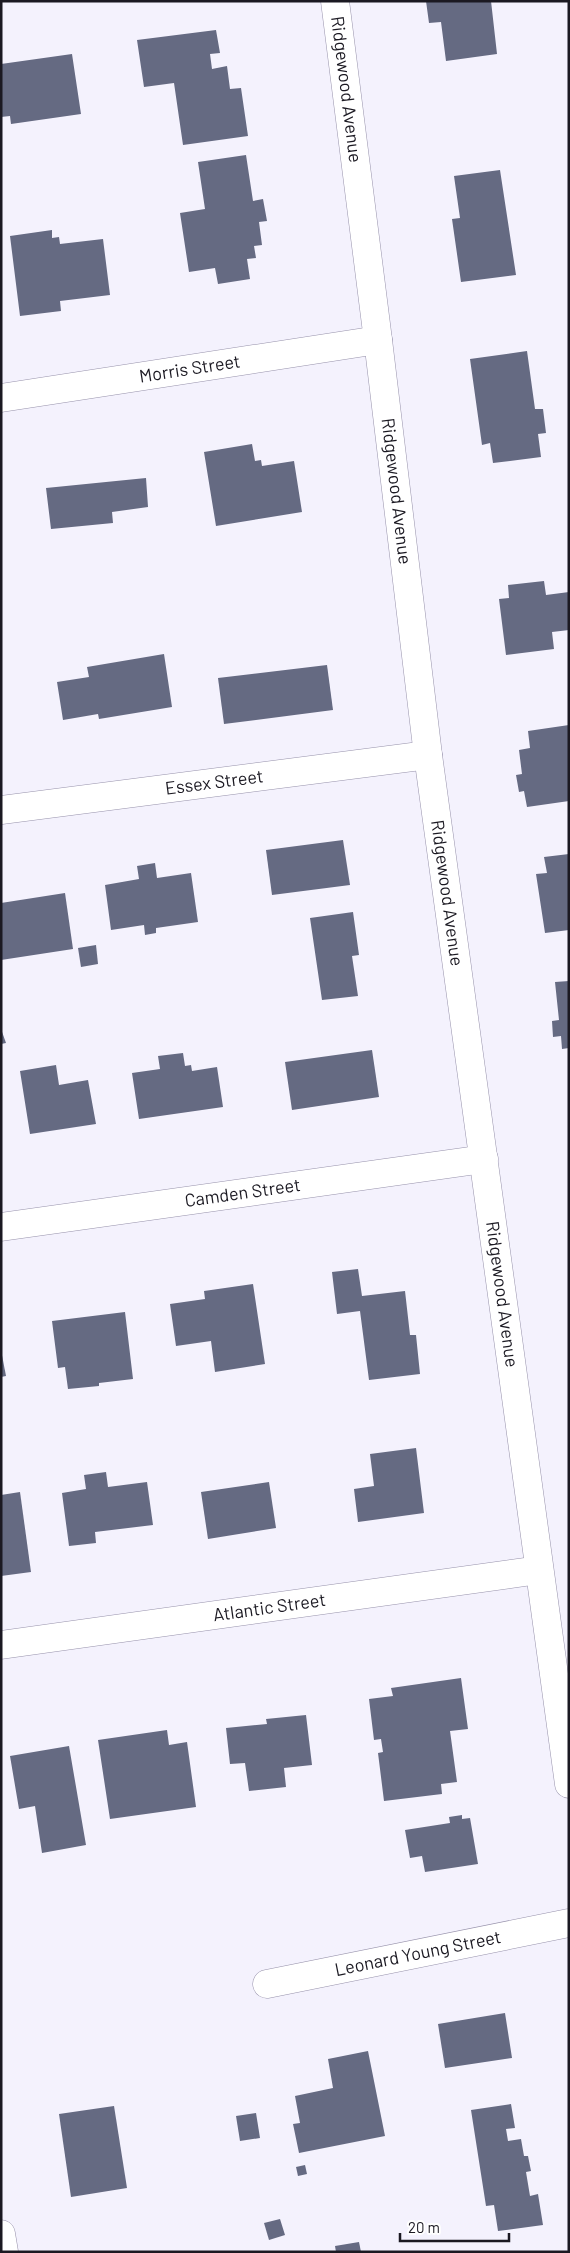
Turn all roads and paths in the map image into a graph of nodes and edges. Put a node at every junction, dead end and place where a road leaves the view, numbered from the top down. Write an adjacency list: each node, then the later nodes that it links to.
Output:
1 (335, 1): 2 (street, Ridgewood Avenue)
2 (378, 340): 3 (street, Morris Street); 4 (street, Ridgewood Avenue)
3 (1, 398)
4 (428, 755): 5 (street, Essex Street); 6 (street, Ridgewood Avenue)
5 (1, 810)
6 (484, 1159): 7 (street, Camden Street); 8 (street, Ridgewood Avenue)
7 (1, 1227)
8 (539, 1570): 9 (street, Atlantic Street); 10 (street, Ridgewood Avenue)
9 (1, 1645)
10 (569, 1784)
11 (569, 1923): 12 (street, Leonard Young Street)
12 (267, 1984)
13 (1, 2234): 14 (street)
14 (4, 2252)

